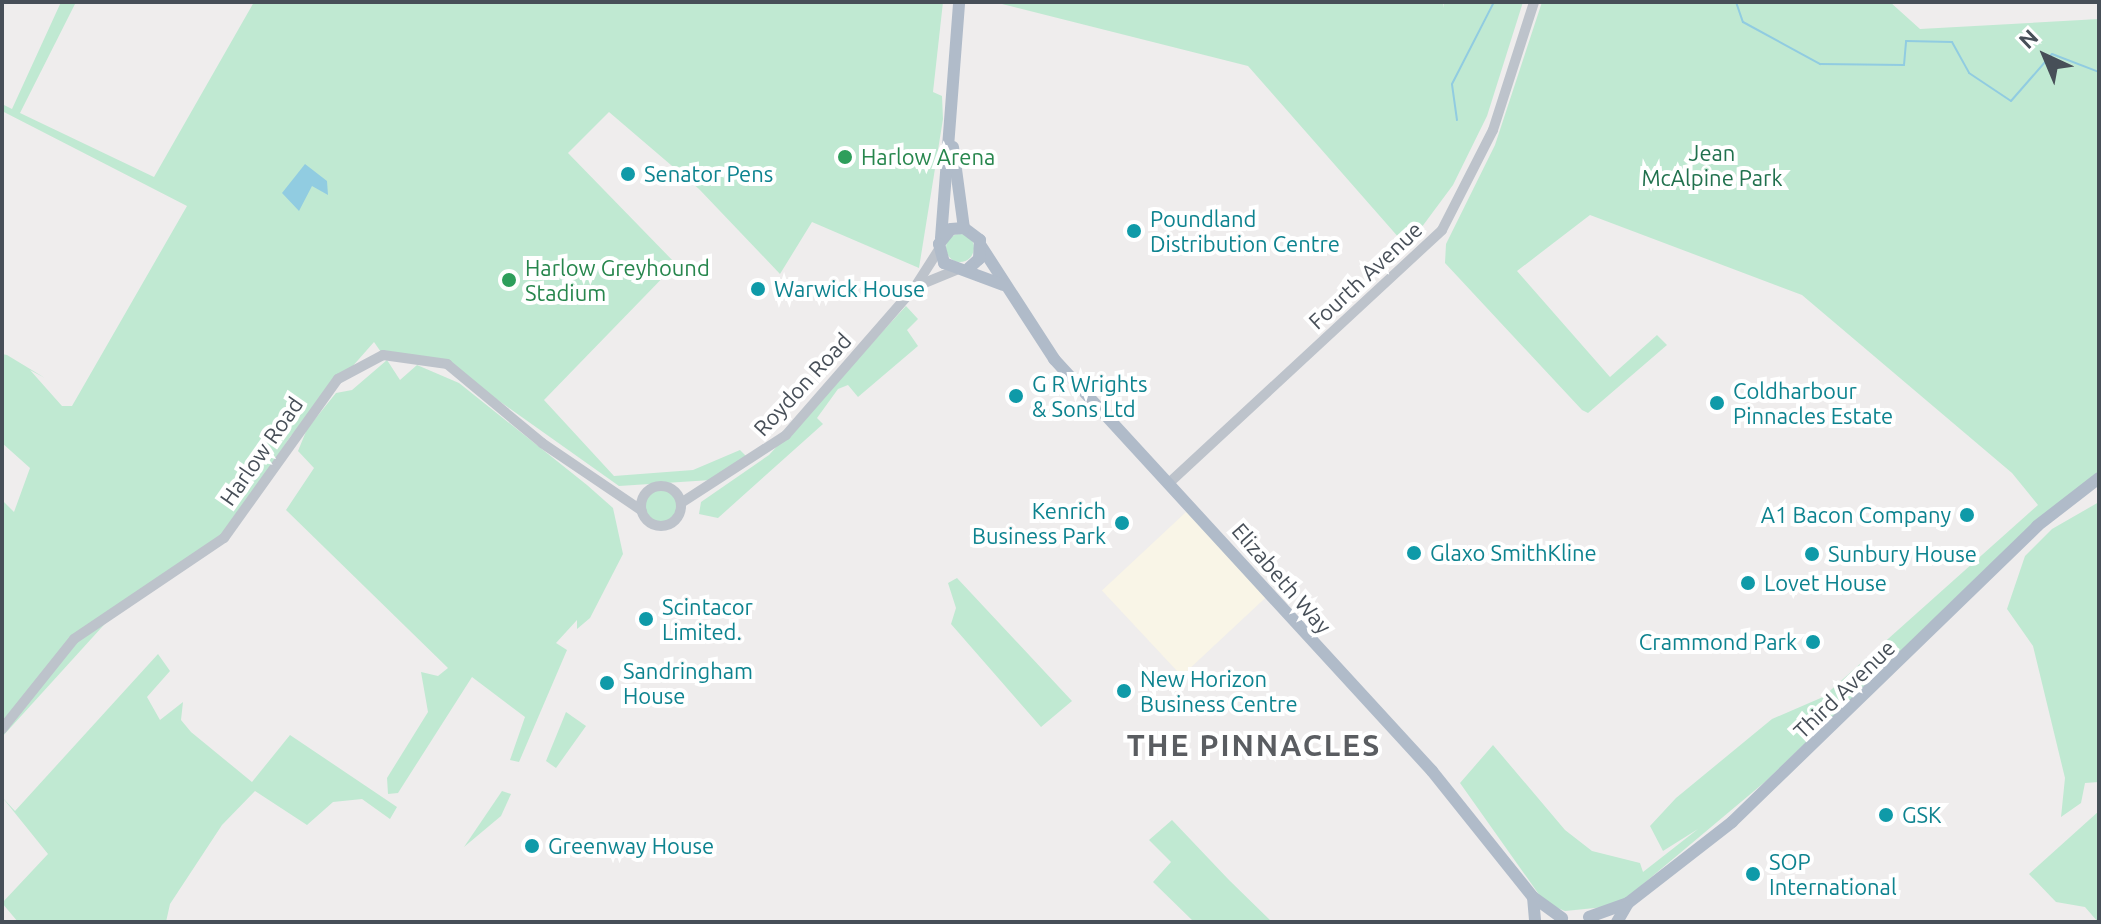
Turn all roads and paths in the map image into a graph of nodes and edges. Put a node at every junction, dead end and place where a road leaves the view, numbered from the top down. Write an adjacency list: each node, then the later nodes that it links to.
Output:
1 (959, 2): 3 (main road)
2 (1534, 2): 11 (street, Fourth Avenue)
3 (953, 147): 4 (main road); 5 (main road)
4 (964, 228): 5 (main road); 6 (main road, Elizabeth Way)
5 (939, 244): 7 (main road, Elizabeth Way); 9 (street, Roydon Road)
6 (981, 246): 7 (main road); 8 (main road, Elizabeth Way)
7 (962, 269): 8 (main road, Elizabeth Way); 9 (street, Roydon Road)
8 (1003, 285): 11 (main road, Elizabeth Way)
9 (915, 287): 12 (street, Roydon Road)
10 (2099, 478): 17 (main road, Third Avenue)
11 (1169, 483): 21 (main road, Elizabeth Way)
12 (701, 488): 13 (street, Roydon Road); 18 (street, Roydon Road)
13 (673, 489): 15 (street); 18 (street)
14 (2099, 491): 17 (main road, Third Avenue)
15 (646, 492): 16 (street); 19 (street)
16 (620, 495): 19 (street, Harlow Road); 20 (street, Harlow Road)
17 (2081, 495): 22 (main road, Third Avenue)
18 (681, 503): 19 (street)
19 (641, 510)
20 (2, 729)
21 (1533, 897): 23 (main road, Elizabeth Way); 25 (main road)
22 (1628, 903): 24 (main road, Third Avenue); 26 (main road, Third Avenue)
23 (1558, 920): 24 (main road, Third Avenue)
24 (1594, 920)
25 (1535, 922)
26 (1617, 922)

